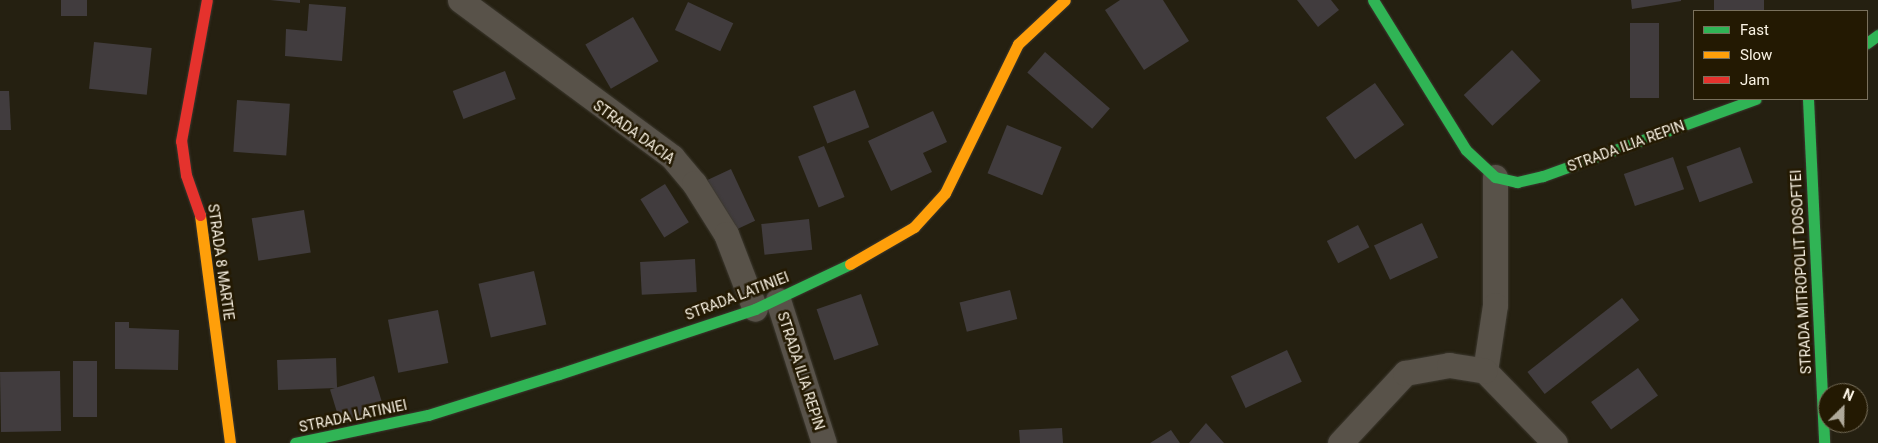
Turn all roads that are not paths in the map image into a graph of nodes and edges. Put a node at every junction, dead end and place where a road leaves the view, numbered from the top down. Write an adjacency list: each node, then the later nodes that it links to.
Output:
1 (207, 0): 11 (street, STRADA 8 MARTIE)
2 (460, 0): 9 (street, STRADA DACIA)
3 (1065, 0): 8 (street, STRADA LATINIEI)
4 (1373, 0): 7 (street)
5 (1753, 100): 7 (street, STRADA ILIA REPIN)
6 (1808, 100): 16 (street, STRADA MITROPOLIT DOSOFTEI)
7 (1495, 177): 10 (street)
8 (778, 300): 9 (street, STRADA LATINIEI); 13 (street, STRADA ILIA REPIN)
9 (754, 308): 12 (street, STRADA LATINIEI)
10 (1485, 371): 14 (street); 15 (street)
11 (230, 443)
12 (295, 443)
13 (824, 443)
14 (1340, 443)
15 (1554, 443)
16 (1824, 443)

